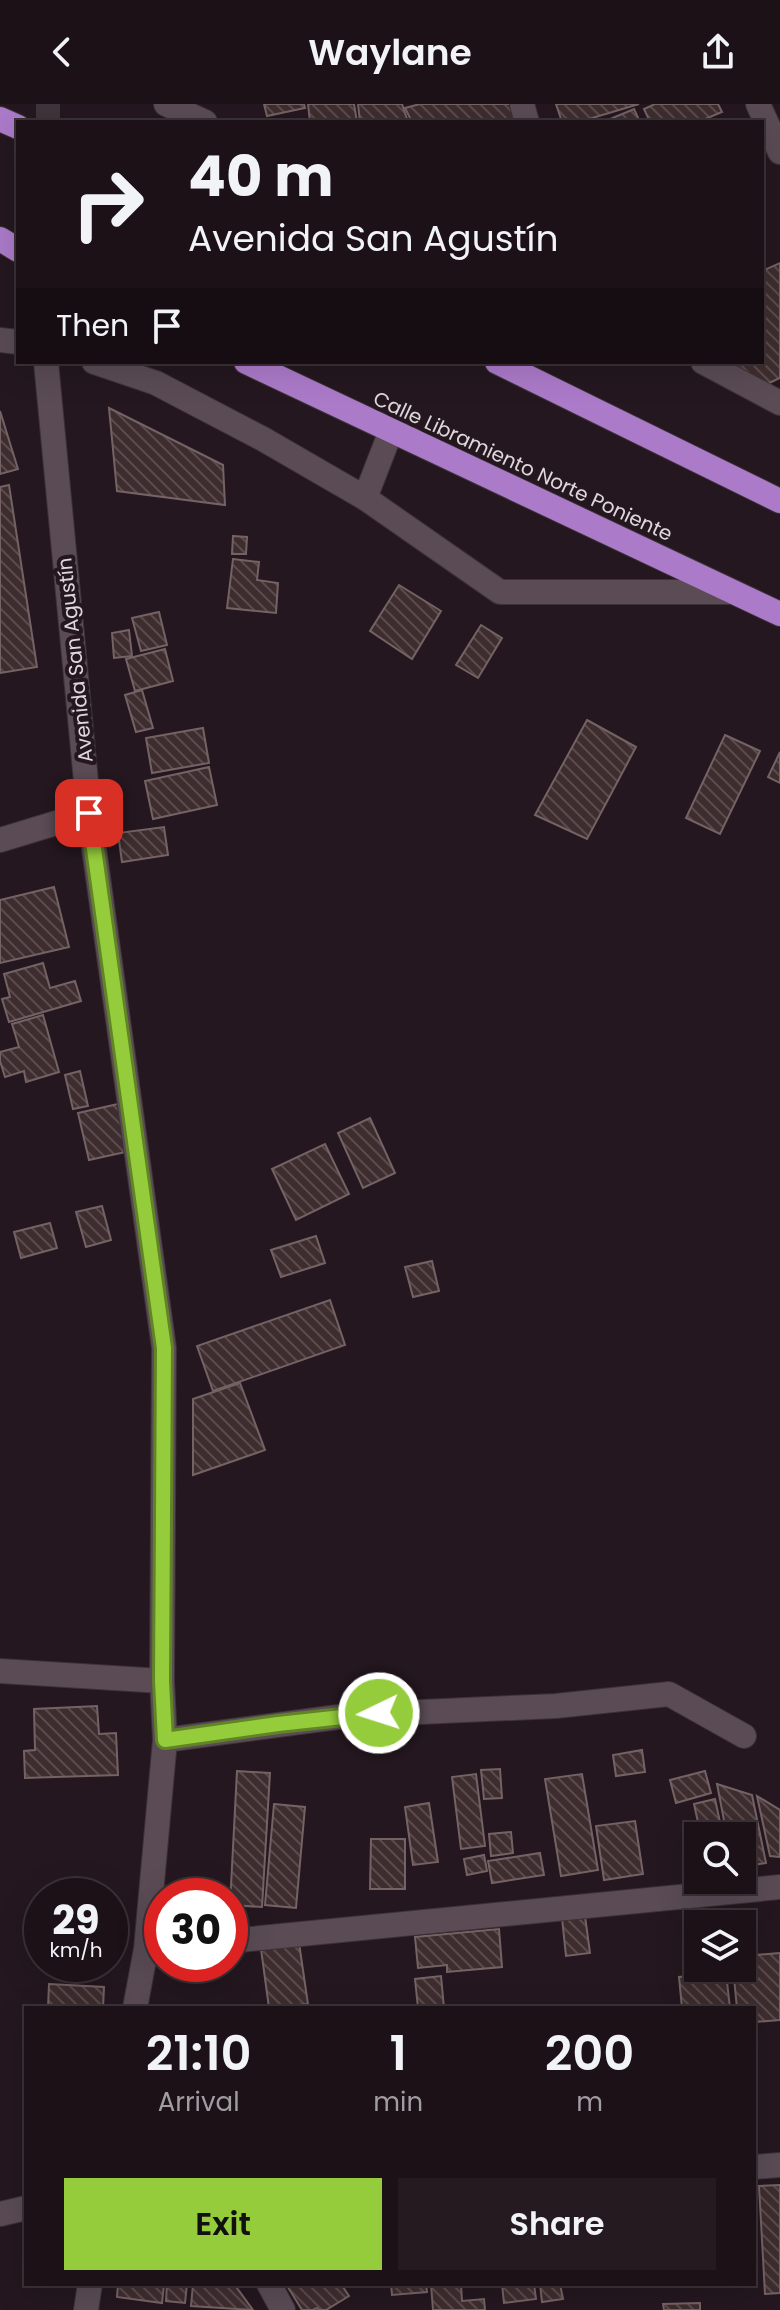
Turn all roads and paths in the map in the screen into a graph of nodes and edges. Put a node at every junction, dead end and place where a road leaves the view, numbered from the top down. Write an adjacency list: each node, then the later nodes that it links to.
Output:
1 (166, 104): 3 (street)
2 (758, 104): 4 (street)
3 (201, 120)
4 (780, 152)
5 (46, 364): 16 (street, Avenida San Agustín)
6 (100, 364): 12 (street)
7 (250, 364): 11 (highway, Calle Libramiento Norte Poniente)
8 (501, 364): 13 (highway)
9 (707, 364): 10 (street)
10 (780, 403)
11 (391, 431): 12 (street); 14 (highway, Calle Libramiento Norte Poniente)
12 (365, 498): 14 (street)
13 (780, 501)
14 (732, 592): 15 (highway, Calle Libramiento Norte Poniente)
15 (780, 614)
16 (89, 813): 17 (street); 19 (street, Avenida San Agustín)
17 (0, 840)
18 (0, 1671): 19 (street)
19 (162, 1681): 21 (street, Avenida San Agustín)
20 (744, 1736): 21 (street)
21 (165, 1740): 22 (street, Avenida San Agustín)
22 (158, 1878)
23 (780, 1887): 24 (street)
24 (248, 1939)
25 (144, 1980): 26 (street, Avenida San Agustín)
26 (136, 2006)
27 (780, 2165): 28 (street)
28 (756, 2167)
29 (24, 2208): 30 (street)
30 (0, 2214)
31 (90, 2286): 33 (street)
32 (270, 2286): 34 (street)
33 (86, 2310)
34 (283, 2310)

